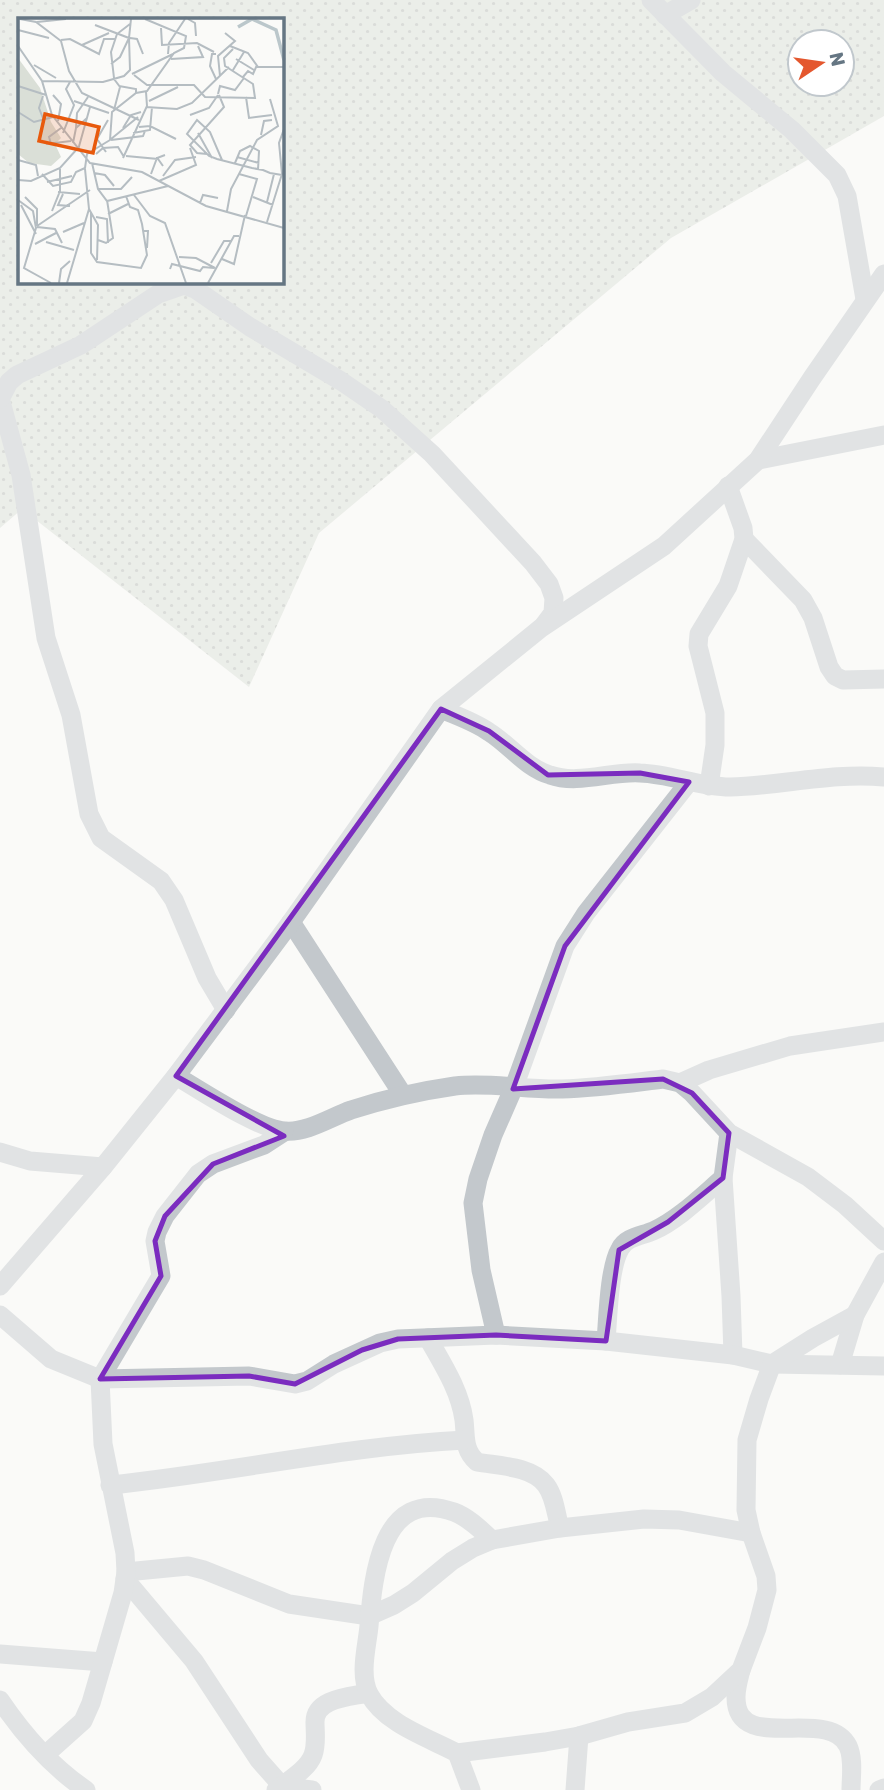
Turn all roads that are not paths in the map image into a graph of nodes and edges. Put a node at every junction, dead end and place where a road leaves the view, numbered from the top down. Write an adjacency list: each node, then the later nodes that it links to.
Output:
1 (650, 0): 3 (street)
2 (691, 0): 3 (street)
3 (665, 15): 5 (street)
4 (884, 274): 5 (street)
5 (865, 299): 8 (street)
6 (0, 398): 11 (street); 18 (street)
7 (884, 435): 8 (street)
8 (758, 460): 9 (street)
9 (728, 486): 10 (street); 11 (street)
10 (744, 539): 12 (street); 16 (street)
11 (541, 628): 13 (street)
12 (884, 679)
13 (441, 709): 15 (street); 17 (street)
14 (884, 777): 16 (street)
15 (689, 782): 16 (street); 22 (street)
16 (709, 786)
17 (291, 922): 18 (street); 23 (street)
18 (226, 1010): 20 (street)
19 (884, 1032): 21 (street)
20 (176, 1076): 24 (street); 27 (street)
21 (680, 1083): 22 (street); 25 (street)
22 (514, 1087): 23 (street); 34 (street)
23 (403, 1095): 24 (street)
24 (284, 1132): 41 (street)
25 (729, 1133): 28 (street); 29 (street)
26 (0, 1152): 27 (street)
27 (103, 1167): 31 (street)
28 (723, 1178): 36 (street); 37 (street)
29 (884, 1241)
30 (884, 1262): 33 (street)
31 (3, 1278)
32 (0, 1315): 41 (street)
33 (855, 1315): 38 (street); 39 (street)
34 (496, 1335): 35 (street); 36 (street)
35 (428, 1338): 41 (street); 42 (street)
36 (606, 1341): 37 (street)
37 (733, 1355): 38 (street)
38 (772, 1364): 39 (street); 45 (street)
39 (840, 1364): 40 (street)
40 (884, 1366)
41 (100, 1379): 43 (street)
42 (465, 1440): 43 (street); 44 (street)
43 (110, 1485): 47 (street)
44 (560, 1528): 45 (street); 46 (street)
45 (751, 1533): 51 (street)
46 (492, 1540): 48 (street); 48 (street)
47 (125, 1575): 48 (street); 50 (street); 57 (street)
48 (369, 1616): 52 (street)
49 (0, 1654): 50 (street)
50 (103, 1662): 56 (street)
51 (741, 1670): 54 (street); 63 (street)
52 (368, 1693): 55 (street); 57 (street)
53 (0, 1700): 56 (street)
54 (579, 1736): 55 (street); 62 (street)
55 (457, 1753): 61 (street)
56 (45, 1755): 59 (street)
57 (279, 1788): 60 (street)
58 (884, 1788): 64 (street)
59 (86, 1790)
60 (312, 1790)
61 (471, 1790)
62 (575, 1790)
63 (851, 1790)
64 (879, 1790)

